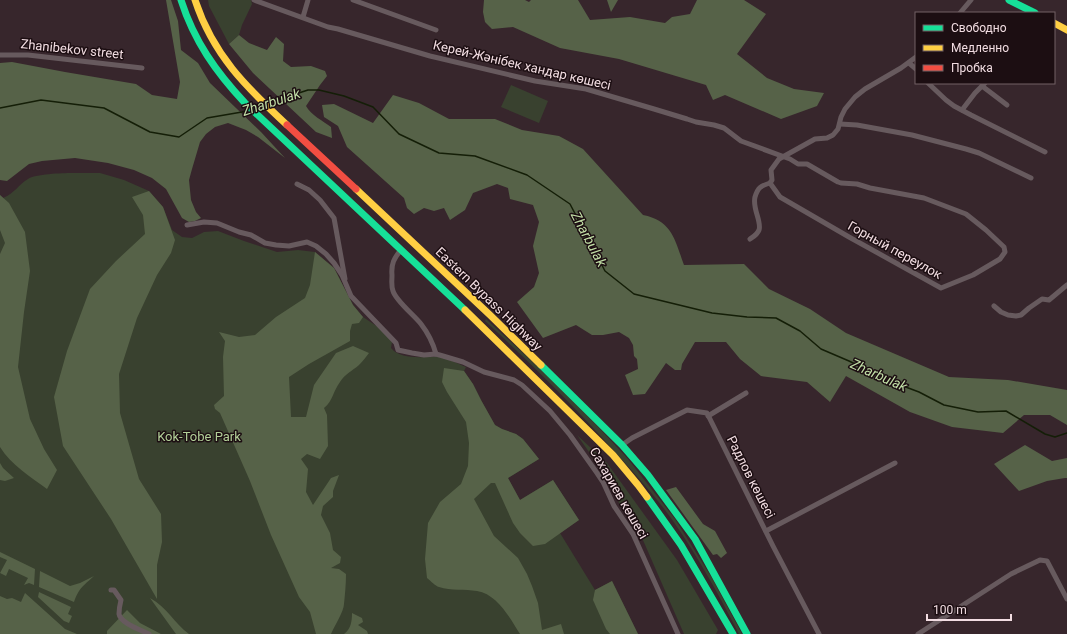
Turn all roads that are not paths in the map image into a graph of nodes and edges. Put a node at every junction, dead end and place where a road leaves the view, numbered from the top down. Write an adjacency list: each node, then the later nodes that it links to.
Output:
1 (181, 0): 31 (main road, Eastern Bypass Highway)
2 (194, 0): 38 (main road, Eastern Bypass Highway)
3 (254, 0): 10 (street, Керей-Жәнібек хандар көшесі)
4 (308, 0): 10 (street)
5 (353, 0): 12 (street)
6 (971, 0): 8 (street)
7 (1009, 0): 9 (main road)
8 (961, 12)
9 (1033, 12)
10 (303, 17): 25 (street, Керей-Жәнібек хандар көшесі)
11 (1055, 24): 13 (main road)
12 (436, 30)
13 (1067, 30)
14 (0, 55): 17 (street, Zhanibekov street)
15 (915, 58): 16 (street)
16 (909, 62): 18 (street); 23 (street)
17 (142, 68)
18 (915, 69)
19 (929, 84): 22 (street)
20 (983, 84): 21 (street); 22 (street)
21 (1007, 105)
22 (962, 110): 24 (street)
23 (840, 124): 25 (street); 26 (street)
24 (1045, 152)
25 (783, 156): 27 (street); 27 (street, Горный переулок)
26 (1031, 178)
27 (770, 183): 30 (street)
28 (297, 184): 32 (street)
29 (187, 225): 32 (street, Сахариев көшесі)
30 (750, 239)
31 (401, 250): 35 (street); 45 (main road, Eastern Bypass Highway)
32 (346, 282): 35 (street, Сахариев көшесі)
33 (1067, 285): 34 (street)
34 (994, 306)
35 (436, 354): 44 (street, Сахариев көшесі)
36 (746, 393): 37 (street)
37 (708, 416): 38 (street); 40 (street, Радлов көшесі)
38 (622, 445): 46 (main road, Eastern Bypass Highway)
39 (895, 464): 40 (street)
40 (766, 531): 47 (street, Радлов көшесі)
41 (111, 590): 43 (street)
42 (1067, 599): 48 (street)
43 (149, 634)
44 (678, 634)
45 (733, 634)
46 (748, 634)
47 (819, 634)
48 (918, 634)

